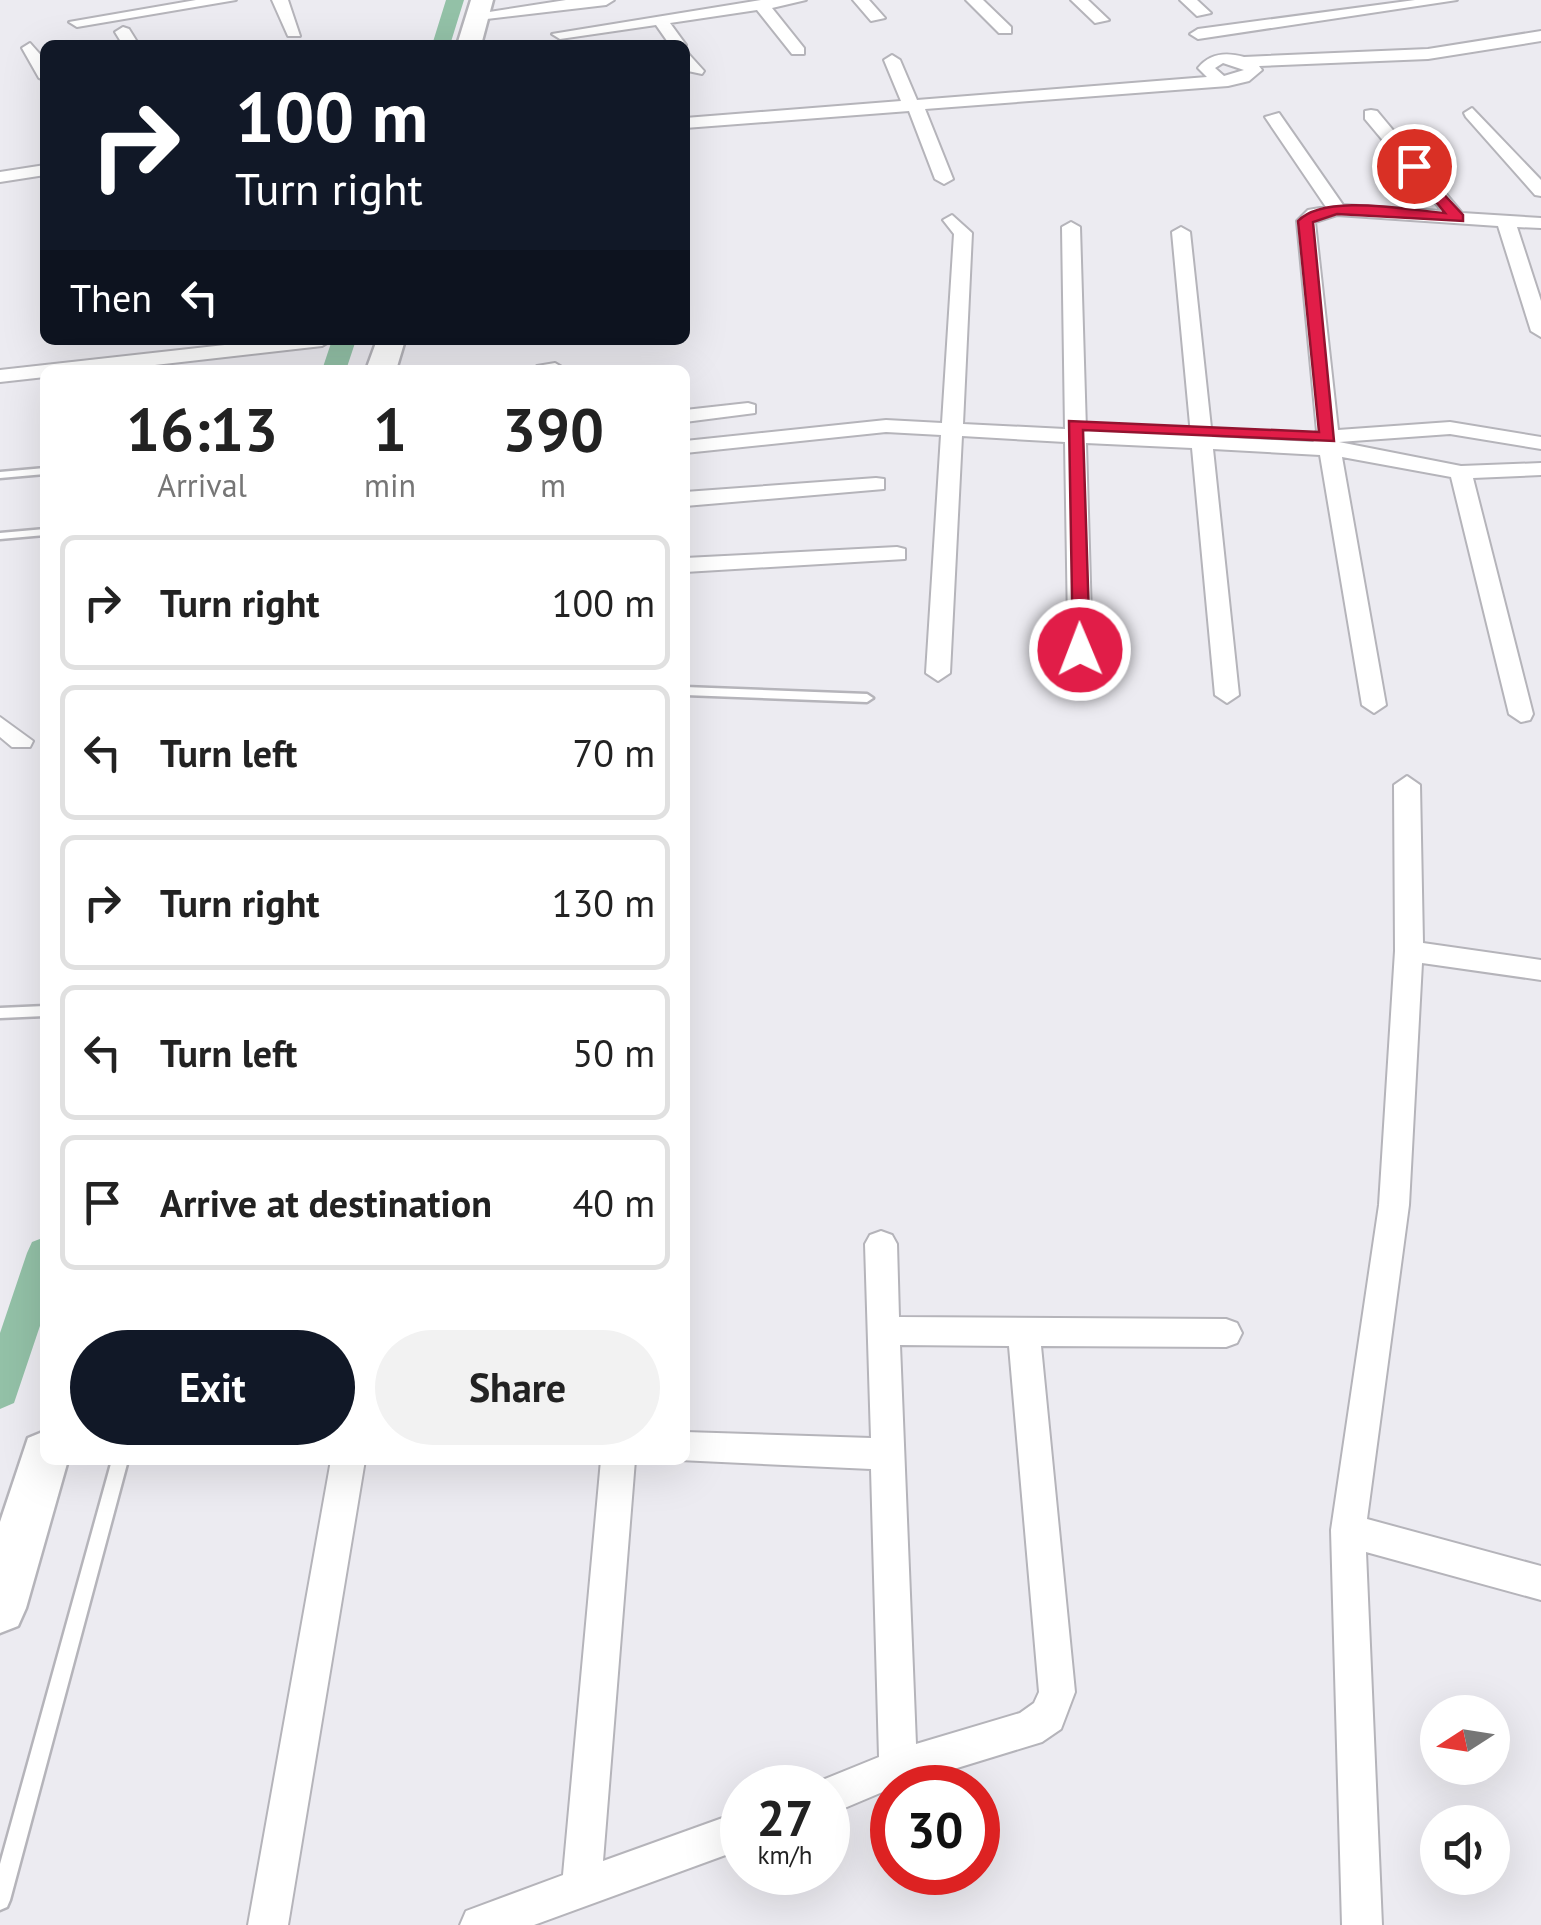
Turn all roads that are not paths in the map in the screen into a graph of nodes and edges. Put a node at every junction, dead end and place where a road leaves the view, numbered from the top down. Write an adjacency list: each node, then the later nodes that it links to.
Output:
1 (228, 0): 15 (street)
2 (280, 0): 18 (street)
3 (606, 0): 16 (street)
4 (798, 0): 10 (street)
5 (861, 0): 12 (street)
6 (974, 0): 17 (street)
7 (1079, 0): 14 (street)
8 (1188, 0): 11 (street)
9 (1449, 0): 19 (street)
10 (760, 6): 13 (street); 24 (street)
11 (1204, 13)
12 (877, 18)
13 (660, 20): 21 (street); 22 (street)
14 (1101, 20)
15 (77, 22)
16 (476, 22): 21 (street)
17 (1005, 30)
18 (294, 33)
19 (1198, 34): 27 (street); 29 (street)
20 (1541, 36): 27 (street)
21 (563, 40)
22 (674, 40)
23 (30, 48): 28 (street)
24 (798, 51)
25 (892, 60): 31 (street)
26 (690, 62): 30 (street)
27 (1242, 64): 29 (street); 29 (street)
28 (40, 65)
29 (1212, 70): 31 (street)
30 (696, 71)
31 (913, 105): 35 (street); 38 (street)
32 (1472, 113): 39 (street)
33 (1371, 115): 41 (street)
34 (1273, 117): 40 (street)
35 (690, 123)
36 (40, 171): 37 (street)
37 (0, 177)
38 (944, 179)
39 (1541, 191)
40 (1337, 210): 41 (street); 60 (street)
41 (1457, 218): 43 (street)
42 (952, 220): 54 (street)
43 (1506, 222): 44 (street); 47 (street)
44 (1541, 223)
45 (1070, 227): 56 (street)
46 (1182, 232): 58 (street)
47 (1541, 330)
48 (250, 345): 49 (street)
49 (96, 365)
50 (40, 372): 51 (street)
51 (0, 376)
52 (748, 409): 53 (street)
53 (690, 415)
54 (952, 423): 55 (street); 56 (street); 72 (street)
55 (823, 426): 57 (street); 61 (street)
56 (1075, 430): 58 (street); 73 (street)
57 (690, 434)
58 (1202, 437): 60 (street); 75 (street)
59 (1541, 443): 60 (street)
60 (1329, 444): 64 (street); 77 (street)
61 (690, 445)
62 (1541, 468): 64 (street)
63 (40, 471): 65 (lane)
64 (1461, 472): 78 (street)
65 (0, 475)
66 (876, 484): 67 (street)
67 (690, 498)
68 (40, 532): 69 (lane)
69 (0, 536)
70 (898, 554): 71 (street)
71 (690, 565)
72 (938, 673)
73 (1080, 686)
74 (690, 691): 76 (lane)
75 (1227, 696)
76 (867, 698)
77 (1374, 705)
78 (1522, 714)
79 (0, 725): 80 (street)
80 (21, 741)
81 (1407, 785): 82 (street)
82 (1409, 951): 83 (street); 96 (street)
83 (1541, 970)
84 (40, 1012): 85 (lane)
85 (0, 1013)
86 (881, 1244): 87 (street)
87 (884, 1331): 88 (street); 91 (street)
88 (1024, 1332): 89 (street); 100 (street)
89 (1226, 1333)
90 (690, 1447): 91 (street)
91 (887, 1454): 99 (street)
92 (42, 1465): 98 (street)
93 (119, 1465): 103 (lane)
94 (347, 1465): 104 (street)
95 (618, 1465): 102 (street)
96 (1348, 1530): 97 (street); 106 (street)
97 (1541, 1583)
98 (0, 1608)
99 (898, 1765)
100 (908, 1765)
101 (720, 1838): 102 (street)
102 (581, 1888): 105 (street)
103 (0, 1900)
104 (268, 1925)
105 (480, 1925)
106 (1362, 1925)

